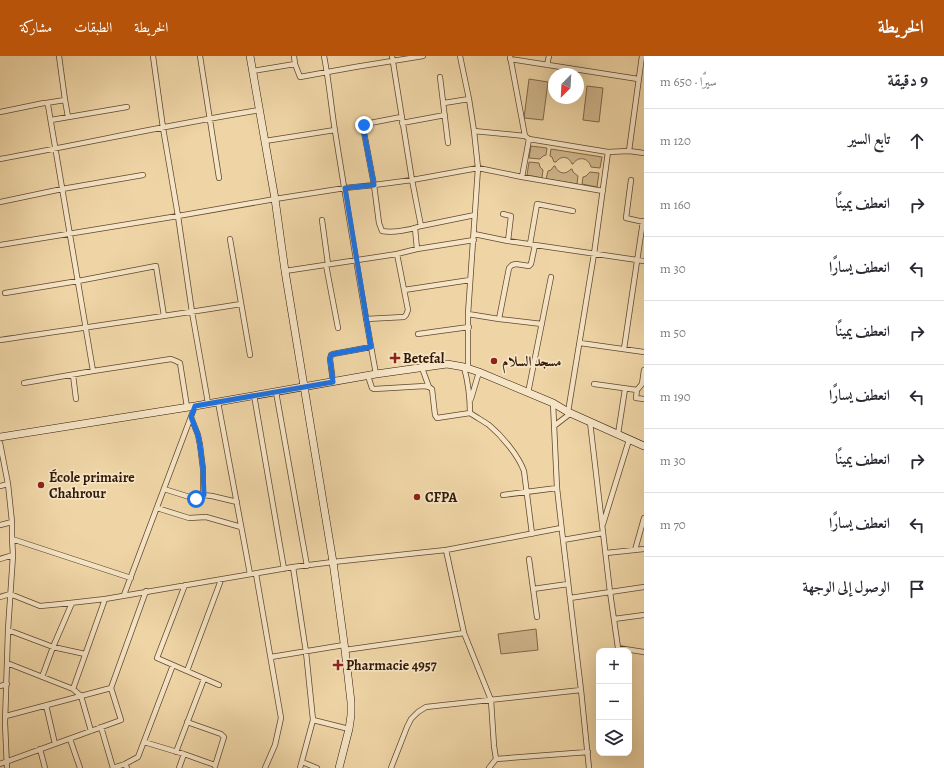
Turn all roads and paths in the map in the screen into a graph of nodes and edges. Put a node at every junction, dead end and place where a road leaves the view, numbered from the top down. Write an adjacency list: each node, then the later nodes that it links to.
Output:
1 (59, 56): 20 (street)
2 (153, 56): 32 (street)
3 (200, 56): 29 (street)
4 (250, 56): 15 (street)
5 (294, 56): 13 (street)
6 (324, 56): 16 (street)
7 (423, 56): 12 (street)
8 (460, 56): 19 (street)
9 (549, 56): 14 (street)
10 (642, 56): 18 (street)
11 (510, 58): 14 (street); 35 (street)
12 (392, 59): 16 (street); 27 (street)
13 (295, 64): 15 (street); 16 (street)
14 (547, 65): 18 (street)
15 (252, 71): 24 (street)
16 (328, 73): 33 (street)
17 (440, 77): 22 (street)
18 (638, 79): 39 (street)
19 (469, 99): 22 (street); 34 (street)
20 (65, 100): 21 (street); 28 (street)
21 (46, 103): 25 (street); 30 (street)
22 (444, 104): 26 (street)
23 (127, 107): 28 (street)
24 (260, 110): 29 (street); 36 (street)
25 (0, 112)
26 (445, 115): 31 (street); 37 (street)
27 (401, 116): 31 (street); 49 (street)
28 (68, 117): 30 (street)
29 (210, 118): 32 (street); 46 (street)
30 (50, 120): 38 (street)
31 (402, 123): 47 (street)
32 (163, 128): 38 (street); 58 (street)
33 (335, 130): 36 (street); 50 (street)
34 (474, 131): 35 (street); 43 (street)
35 (527, 138): 40 (street); 45 (street)
36 (265, 141): 53 (street)
37 (448, 143)
38 (55, 149): 42 (street); 51 (street)
39 (629, 151): 40 (street); 41 (street)
40 (608, 152): 52 (street)
41 (644, 153)
42 (0, 159)
43 (478, 168): 45 (street); 47 (street); 57 (street)
44 (143, 175): 51 (street)
45 (522, 177): 52 (street)
46 (219, 178)
47 (412, 180): 49 (street); 61 (street)
48 (631, 180): 60 (street)
49 (374, 185): 50 (street); 62 (street)
50 (345, 188): 53 (street); 75 (street)
51 (62, 189): 54 (street); 63 (street)
52 (602, 191): 73 (street)
53 (275, 199): 58 (street); 78 (street)
54 (0, 202)
55 (573, 211): 68 (street)
56 (503, 214): 67 (street)
57 (474, 215): 61 (street); 64 (street)
58 (178, 216): 63 (street); 85 (street)
59 (322, 220): 77 (street)
60 (643, 222): 74 (street)
61 (421, 226): 62 (street)
62 (415, 228): 71 (street)
63 (70, 234): 69 (street); 81 (street)
64 (474, 234): 66 (street); 67 (street)
65 (230, 239): 84 (street)
66 (474, 240): 71 (street); 80 (street)
67 (508, 240): 68 (street)
68 (530, 244): 70 (street)
69 (0, 245)
70 (535, 245): 73 (street); 89 (street)
71 (417, 249): 72 (street)
72 (397, 254): 75 (street); 82 (street)
73 (594, 254): 74 (street); 96 (street)
74 (637, 259): 76 (street); 98 (street)
75 (356, 260): 77 (street); 88 (street)
76 (644, 260)
77 (327, 264): 78 (street); 93 (street)
78 (285, 271): 112 (street)
79 (551, 277): 90 (street)
80 (470, 280): 82 (street); 86 (street)
81 (78, 281): 83 (street); 87 (street); 91 (street)
82 (404, 290): 88 (street)
83 (5, 293)
84 (241, 304): 85 (street); 100 (street)
85 (192, 312): 87 (street); 123 (street)
86 (468, 314): 89 (street); 92 (street)
87 (164, 316): 91 (street)
88 (366, 319): 97 (street)
89 (499, 319): 90 (street)
90 (542, 324): 117 (street)
91 (85, 327): 95 (street); 104 (street)
92 (468, 327): 94 (street); 101 (street)
93 (338, 328)
94 (418, 334)
95 (0, 340)
96 (580, 343): 98 (street); 127 (street)
97 (371, 347): 106 (street); 109 (street)
98 (624, 349): 99 (street)
99 (644, 352)
100 (250, 355)
101 (466, 367): 102 (street); 105 (street); 122 (street)
102 (422, 368): 106 (street); 113 (street)
103 (644, 370): 115 (street)
104 (93, 371): 107 (street); 126 (street)
105 (479, 372): 117 (street); 122 (street)
106 (376, 374): 108 (street)
107 (73, 375): 110 (street); 119 (street)
108 (368, 376): 109 (street); 113 (street)
109 (333, 382): 112 (street)
110 (24, 383)
111 (594, 384): 114 (street)
112 (304, 387): 116 (street); 163 (street)
113 (429, 387): 128 (street)
114 (625, 389): 115 (street); 132 (street)
115 (637, 390): 120 (street)
116 (276, 392): 118 (street); 164 (street)
117 (528, 393): 124 (street)
118 (254, 395): 121 (street); 166 (street)
119 (76, 399)
120 (644, 399)
121 (218, 402): 123 (street); 144 (street)
122 (470, 402): 128 (street)
123 (208, 403): 125 (street)
124 (553, 404): 127 (street); 131 (street)
125 (195, 406): 126 (street); 129 (street)
126 (187, 407): 133 (street)
127 (570, 412): 130 (street); 131 (street)
128 (470, 413): 141 (street)
129 (191, 417): 140 (street); 142 (street)
130 (590, 422): 132 (street); 150 (street)
131 (554, 426): 139 (street)
132 (618, 434): 134 (street)
133 (0, 437)
134 (629, 440): 136 (street); 150 (street)
135 (0, 443): 137 (street)
136 (644, 446)
137 (8, 484): 138 (street); 147 (street)
138 (0, 486)
139 (557, 488): 141 (street); 151 (street)
140 (164, 489): 142 (street); 145 (street)
141 (527, 493): 143 (street); 153 (street)
142 (204, 495): 144 (street)
143 (503, 496)
144 (237, 502): 149 (street)
145 (157, 508): 149 (street); 169 (street)
146 (644, 518): 158 (street)
147 (12, 522): 148 (street); 154 (street)
148 (0, 525)
149 (242, 527): 167 (street)
150 (603, 527): 152 (street)
151 (561, 528): 153 (street); 155 (street)
152 (603, 533): 155 (street); 159 (street)
153 (532, 534): 157 (street)
154 (12, 539): 160 (street); 169 (street)
155 (562, 540): 171 (street)
156 (644, 549): 158 (street)
157 (446, 550): 163 (street); 187 (street)
158 (635, 550): 159 (street)
159 (606, 553): 176 (street)
160 (13, 555): 161 (street); 177 (street)
161 (0, 559)
162 (530, 559): 174 (street)
163 (333, 562): 164 (street); 189 (street)
164 (307, 566): 165 (street)
165 (293, 567): 166 (street); 190 (street)
166 (284, 569): 168 (street)
167 (250, 574): 168 (street); 170 (street)
168 (256, 574): 193 (street)
169 (131, 578): 178 (street)
170 (221, 580): 172 (street); 196 (street)
171 (568, 584): 174 (street); 180 (street)
172 (185, 585): 175 (street); 195 (street)
173 (644, 587): 176 (street)
174 (533, 589): 184 (street)
175 (146, 592): 178 (street); 202 (street)
176 (610, 592): 180 (street); 185 (street)
177 (10, 594): 179 (street); 182 (street); 186 (street)
178 (124, 595): 181 (street)
179 (0, 597)
180 (570, 598): 204 (street)
181 (105, 599): 182 (street); 192 (street)
182 (72, 603): 188 (street)
183 (644, 614): 185 (street)
184 (537, 617)
185 (614, 619): 191 (street)
186 (8, 630): 188 (street); 194 (street)
187 (464, 633): 189 (street); 206 (street)
188 (53, 646): 192 (street); 197 (street)
189 (344, 648): 190 (street); 213 (street)
190 (306, 652): 193 (street); 209 (street)
191 (644, 652)
192 (85, 654): 203 (street)
193 (271, 657): 233 (street)
194 (7, 663): 197 (street); 199 (street)
195 (173, 665): 196 (street); 216 (street)
196 (187, 671): 198 (street)
197 (42, 677): 203 (street)
198 (204, 678): 201 (street); 210 (street)
199 (7, 684): 200 (street); 208 (street)
200 (0, 685)
201 (219, 685)
202 (111, 688): 205 (street); 212 (street)
203 (73, 689): 205 (street)
204 (582, 690): 206 (street); 220 (street)
205 (81, 696): 207 (street); 214 (street)
206 (491, 700): 222 (street); 237 (street)
207 (46, 705): 208 (street); 217 (street)
208 (6, 716): 211 (street)
209 (313, 720): 213 (street); 224 (street)
210 (187, 722): 219 (street); 227 (street)
211 (3, 724): 223 (street)
212 (101, 727): 214 (street); 231 (street)
213 (348, 729): 236 (street)
214 (91, 731): 215 (street)
215 (70, 739): 217 (street); 230 (street)
216 (144, 742): 219 (street); 226 (street)
217 (55, 744): 218 (street)
218 (40, 749): 223 (street); 229 (street)
219 (176, 752): 221 (street)
220 (588, 752): 222 (street); 239 (street)
221 (184, 754): 227 (street); 232 (street)
222 (496, 759): 238 (street)
223 (7, 762): 225 (street); 228 (street)
224 (302, 762): 234 (street); 235 (street)
225 (0, 764)
226 (126, 766): 231 (street)
227 (215, 767)
228 (7, 768)
229 (45, 768)
230 (80, 768)
231 (113, 768)
232 (179, 768)
233 (265, 768)
234 (300, 768)
235 (317, 768)
236 (340, 768)
237 (391, 768)
238 (489, 768)
239 (589, 768)

